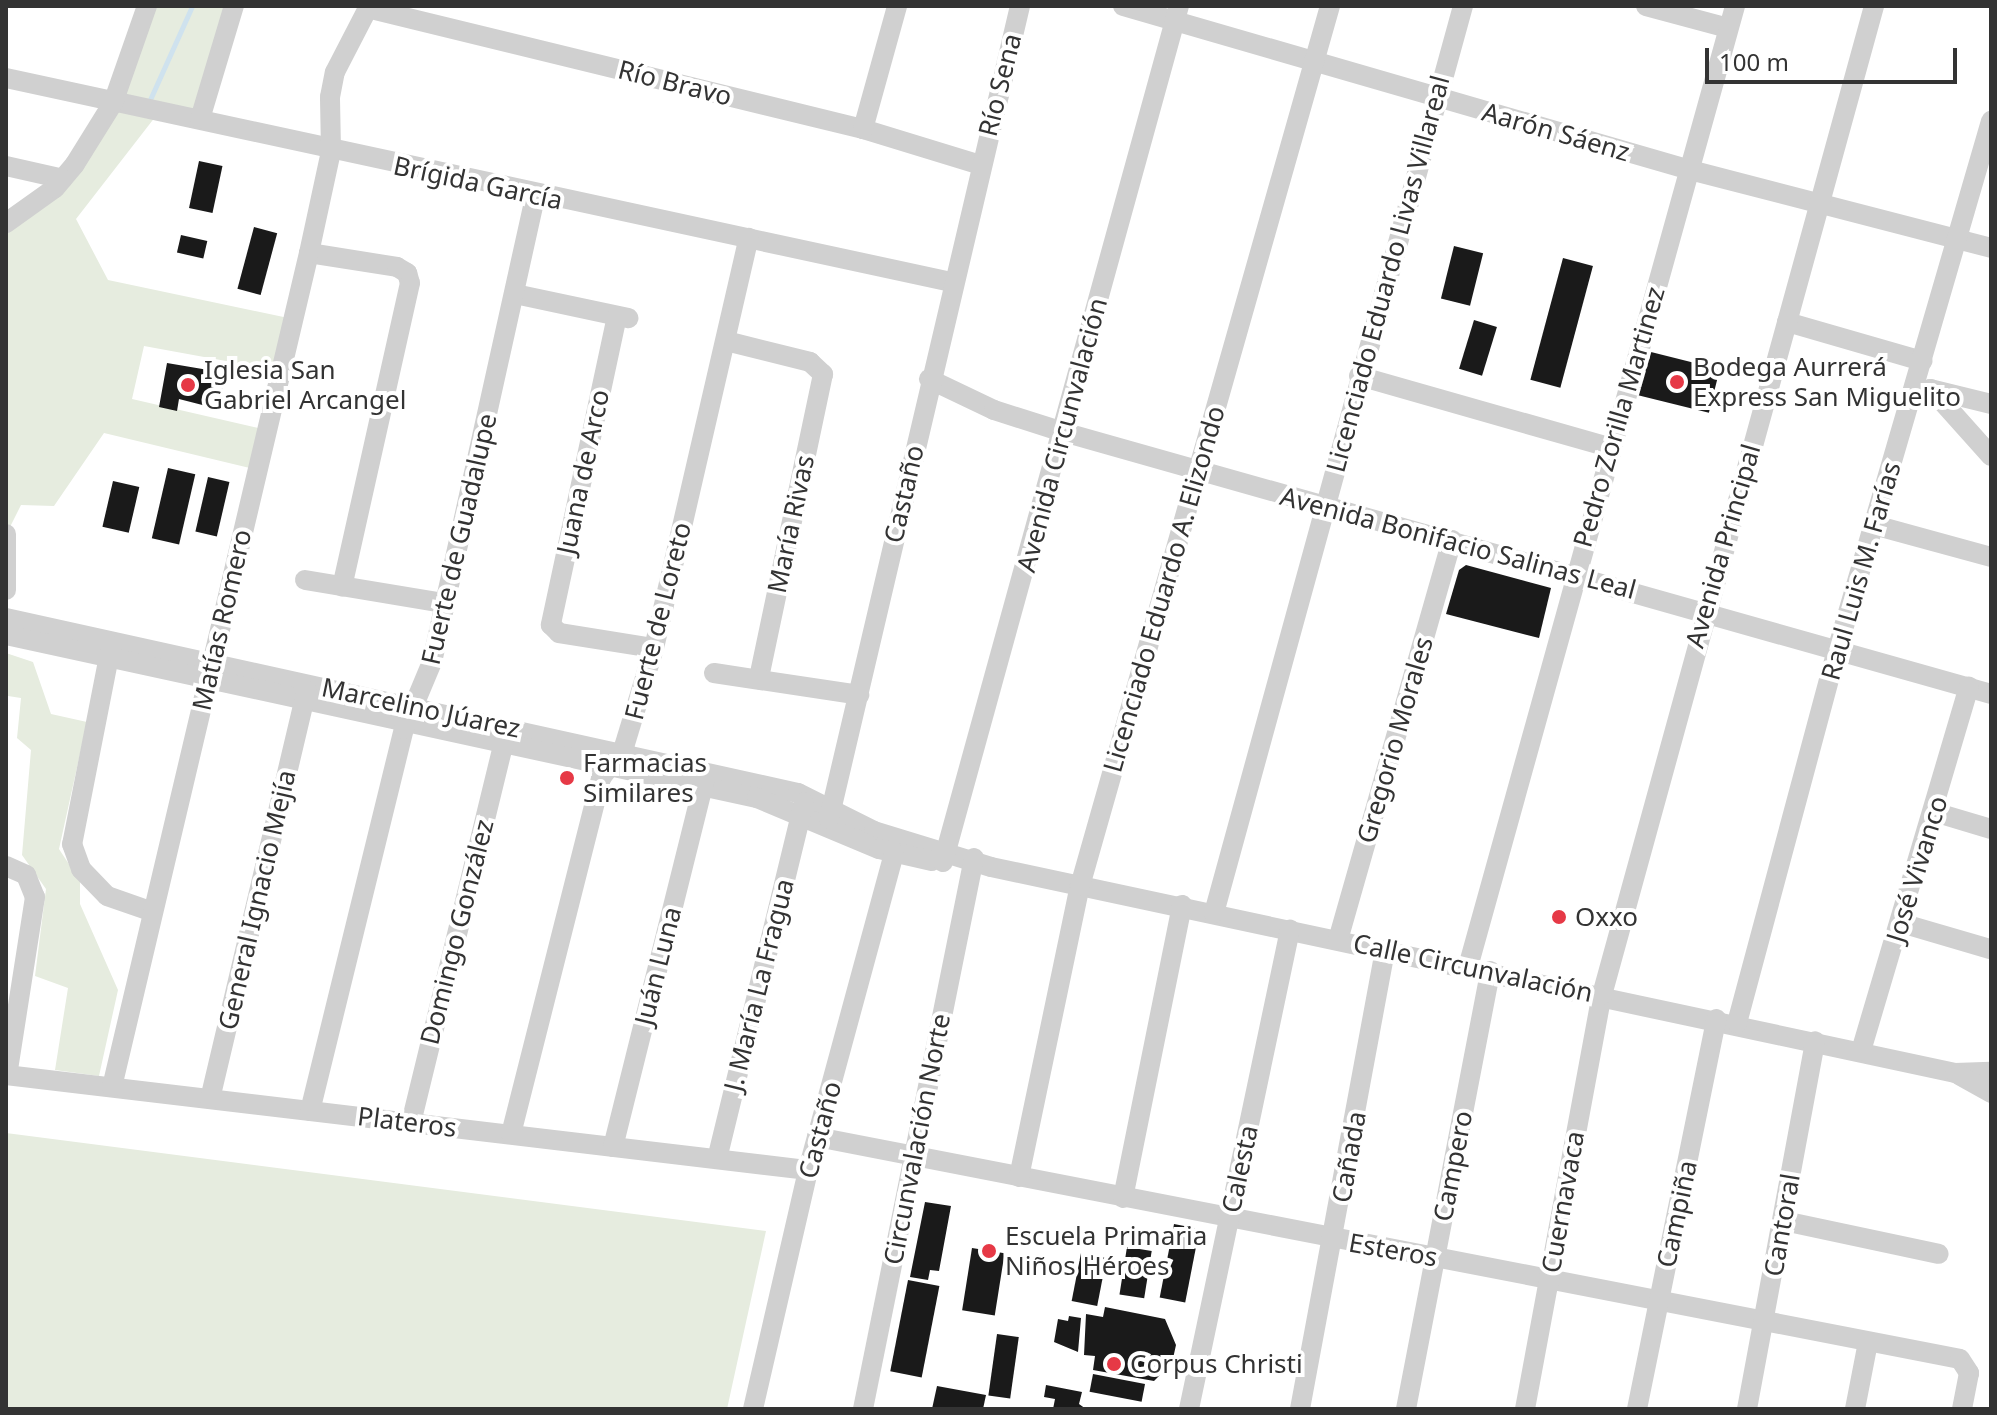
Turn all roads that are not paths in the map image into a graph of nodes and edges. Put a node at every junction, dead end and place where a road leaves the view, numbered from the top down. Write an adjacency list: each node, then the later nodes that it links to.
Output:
1 (147, 6): 16 (street)
2 (234, 6): 17 (street)
3 (897, 6): 19 (street)
4 (1020, 6): 21 (street, Río Sena)
5 (1123, 6): 12 (street, Aarón Sáenz)
6 (1330, 6): 13 (street, Licenciado Eduardo A. Elizondo)
7 (1463, 6): 15 (street, Licenciado Eduardo Livas Villareal)
8 (1646, 6): 11 (street)
9 (1874, 6): 26 (street, Avenida Principal)
10 (368, 7): 19 (street, Río Bravo); 20 (street, Matías Romero)
11 (1733, 12): 23 (street, Pedro Zorilla Martinez)
12 (1177, 13): 13 (street, Aarón Sáenz); 41 (street, Avenida Circunvalación)
13 (1315, 61): 15 (street, Aarón Sáenz); 44 (street, Licenciado Eduardo A. Elizondo)
14 (6, 78): 16 (street, Brígida García)
15 (1437, 98): 23 (street, Aarón Sáenz); 37 (street, Licenciado Eduardo Livas Villareal)
16 (113, 103): 17 (street, Brígida García); 24 (street)
17 (200, 119): 20 (street, Brígida García)
18 (1991, 121): 29 (street, Raul Luis M. Farías)
19 (863, 129): 21 (street, Río Bravo)
20 (331, 151): 25 (street, Brígida García); 31 (street, Matías Romero)
21 (981, 165): 32 (street, Castaño)
22 (6, 166): 24 (street)
23 (1690, 170): 26 (street, Aarón Sáenz); 42 (street, Pedro Zorilla Martinez)
24 (63, 179): 27 (street)
25 (535, 196): 28 (street, Brígida García); 33 (street, Fuerte de Guadalupe)
26 (1821, 205): 29 (street, Aarón Sáenz); 34 (street, Avenida Principal)
27 (6, 223)
28 (749, 238): 32 (street, Brígida García); 35 (street, Fuerte de Loreto)
29 (1956, 239): 30 (street, Aarón Sáenz); 36 (street, Raul Luis M. Farías)
30 (1991, 248)
31 (309, 253): 52 (street); 61 (street, Matías Romero)
32 (951, 282): 38 (street, Castaño)
33 (515, 294): 54 (street, Fuerte de Guadalupe); 59 (street, Juana de Arco)
34 (1787, 322): 36 (street); 55 (street, Avenida Principal)
35 (726, 341): 59 (street, Fuerte de Loreto); 63 (street, María Rivas)
36 (1922, 361): 39 (street, Raul Luis M. Farías)
37 (1359, 376): 42 (street); 45 (street, Licenciado Eduardo Livas Villareal)
38 (929, 379): 41 (street, Avenida Bonifacio Salinas Leal); 67 (street, Castaño)
39 (1923, 387): 40 (street); 43 (street); 46 (street, Raul Luis M. Farías)
40 (1991, 404)
41 (1063, 432): 44 (street, Avenida Bonifacio Salinas Leal); 77 (street, Avenida Circunvalación)
42 (1608, 447): 50 (street, Pedro Zorilla Martinez)
43 (1991, 456)
44 (1197, 471): 45 (street, Avenida Bonifacio Salinas Leal); 80 (street, Licenciado Eduardo A. Elizondo)
45 (1325, 506): 48 (street, Avenida Bonifacio Salinas Leal); 83 (street, Licenciado Eduardo Livas Villareal)
46 (1874, 525): 49 (street); 58 (street, Raul Luis M. Farías)
47 (6, 534): 53 (street)
48 (1452, 540): 50 (street, Avenida Bonifacio Salinas Leal); 86 (street, Gregorio Morales)
49 (1991, 557)
50 (1575, 575): 55 (street, Avenida Bonifacio Salinas Leal); 89 (street, Pedro Zorilla Martinez)
51 (305, 580): 52 (street)
52 (342, 586): 54 (street)
53 (6, 590)
54 (444, 603): 68 (street, Fuerte de Guadalupe)
55 (1704, 610): 58 (street, Avenida Bonifacio Salinas Leal); 91 (street, Avenida Principal)
56 (6, 618): 60 (street, Marcelino Júarez)
57 (6, 635): 60 (street, Marcelino Júarez)
58 (1838, 647): 64 (street, Avenida Bonifacio Salinas Leal); 93 (street, Raul Luis M. Farías)
59 (654, 648): 70 (street, Fuerte de Loreto)
60 (110, 650): 61 (street, Marcelino Júarez); 82 (street)
61 (210, 671): 65 (street, Marcelino Júarez); 82 (street, Matías Romero)
62 (714, 673): 63 (street)
63 (759, 679): 67 (street)
64 (1969, 687): 66 (street, Avenida Bonifacio Salinas Leal); 73 (street, José Vivanco)
65 (307, 692): 68 (street, Marcelino Júarez); 101 (street, General Ignacio Mejía)
66 (1991, 694)
67 (859, 695): 74 (street, Castaño)
68 (410, 714): 69 (street, Marcelino Júarez); 102 (street, Fuerte de Guadalupe)
69 (506, 735): 70 (street, Marcelino Júarez); 103 (street, Domingo González)
70 (615, 758): 71 (street, Marcelino Júarez); 104 (street, Fuerte de Loreto)
71 (705, 778): 72 (street, Marcelino Júarez); 106 (street, Juán Luna)
72 (803, 804): 74 (street, Marcelino Júarez); 108 (street, J. María La Fragua)
73 (1934, 812): 75 (street); 84 (street, José Vivanco)
74 (830, 816): 76 (street, Calle Circunvalación); 77 (street, Calle Circunvalación)
75 (1991, 829)
76 (894, 853): 77 (street, Calle Circunvalación); 105 (street, Castaño)
77 (944, 857): 78 (street, Calle Circunvalación)
78 (979, 865): 80 (street, Calle Circunvalación); 107 (street, Circunvalación Norte)
79 (6, 866): 98 (street)
80 (1080, 886): 81 (street, Calle Circunvalación); 110 (street, Licenciado Eduardo A. Elizondo)
81 (1182, 905): 83 (street, Calle Circunvalación); 111 (street)
82 (150, 911): 99 (street, Matías Romero)
83 (1214, 913): 85 (street, Calle Circunvalación)
84 (1901, 923): 87 (street); 95 (street, José Vivanco)
85 (1290, 930): 86 (street, Calle Circunvalación); 112 (street, Calesta)
86 (1338, 940): 88 (street, Calle Circunvalación)
87 (1990, 949)
88 (1385, 951): 89 (street, Calle Circunvalación); 114 (street, Cañada)
89 (1468, 967): 90 (street, Calle Circunvalación)
90 (1490, 971): 91 (street, Calle Circunvalación); 116 (street, Campero)
91 (1602, 995): 92 (street, Calle Circunvalación); 117 (street, Cuernavaca)
92 (1716, 1019): 93 (street, Calle Circunvalación); 118 (street, Campiña)
93 (1737, 1023): 94 (street, Calle Circunvalación)
94 (1815, 1041): 95 (street, Calle Circunvalación); 113 (street, Cantoral)
95 (1861, 1051): 97 (street, Calle Circunvalación)
96 (1991, 1072): 97 (street, Calle Circunvalación)
97 (1955, 1073): 100 (street, Calle Circunvalación)
98 (6, 1075): 99 (street, Plateros)
99 (112, 1087): 101 (street, Plateros)
100 (1991, 1093)
101 (210, 1099): 102 (street, Plateros)
102 (310, 1111): 103 (street, Plateros)
103 (411, 1123): 104 (street, Plateros)
104 (511, 1134): 106 (street, Plateros)
105 (817, 1137): 107 (street, Esteros); 109 (street, Castaño)
106 (613, 1147): 108 (street, Plateros)
107 (913, 1156): 110 (street, Esteros); 122 (street, Circunvalación Norte)
108 (717, 1159): 109 (street, Plateros)
109 (808, 1170): 121 (street, Castaño)
110 (1019, 1177): 111 (street, Esteros)
111 (1123, 1198): 112 (street, Esteros)
112 (1230, 1218): 114 (street, Esteros); 123 (street, Calesta)
113 (1784, 1221): 115 (street); 119 (street, Cantoral)
114 (1335, 1239): 116 (street, Esteros); 124 (street, Cañada)
115 (1939, 1254)
116 (1435, 1257): 117 (street, Esteros); 125 (street, Campero)
117 (1549, 1280): 118 (street, Esteros); 126 (street, Cuernavaca)
118 (1659, 1302): 119 (street, Esteros); 127 (street, Campiña)
119 (1765, 1322): 120 (street, Esteros); 128 (street, Cantoral)
120 (1868, 1342): 129 (street); 130 (street, Esteros)
121 (753, 1409)
122 (863, 1409)
123 (1189, 1409)
124 (1300, 1409)
125 (1406, 1409)
126 (1525, 1409)
127 (1637, 1409)
128 (1747, 1409)
129 (1855, 1409)
130 (1962, 1409)

